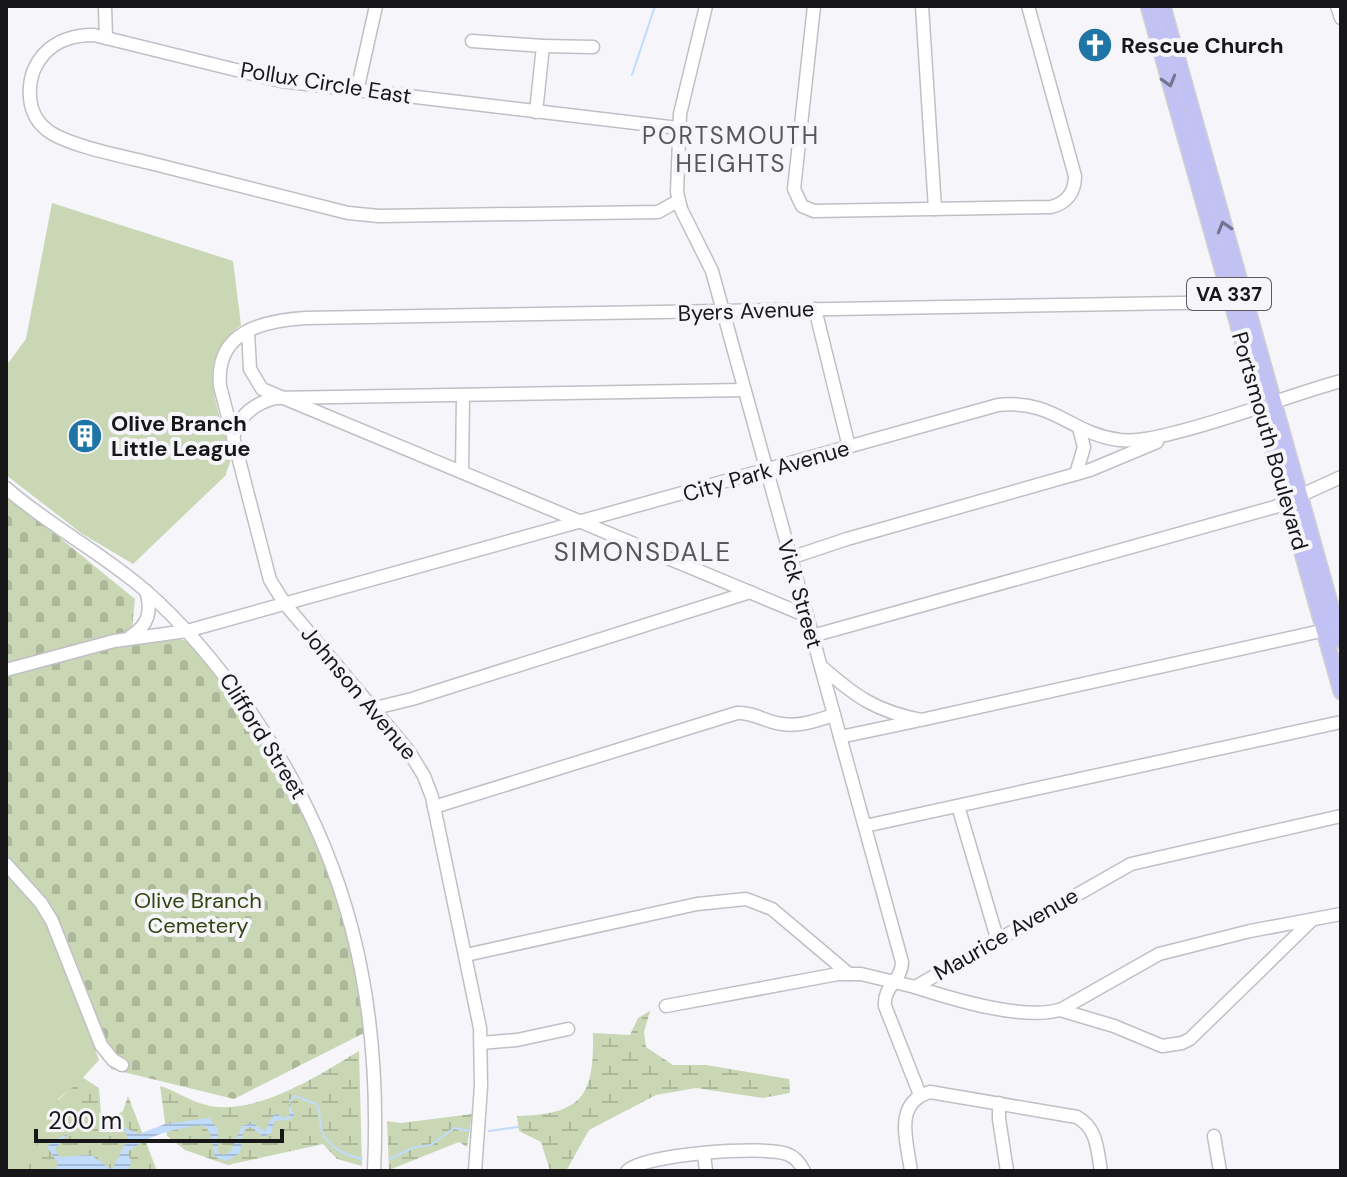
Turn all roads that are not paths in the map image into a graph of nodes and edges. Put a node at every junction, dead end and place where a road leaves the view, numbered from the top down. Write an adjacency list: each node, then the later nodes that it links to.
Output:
1 (105, 6): 11 (street)
2 (376, 6): 15 (street)
3 (706, 6): 17 (street, Vick Street)
4 (814, 6): 19 (street)
5 (922, 6): 19 (street)
6 (1028, 6): 19 (street)
7 (1148, 6): 20 (main road, Portsmouth Boulevard / VA 337, one-way to 20)
8 (1163, 6): 20 (main road, Portsmouth Boulevard / VA 337, one-way to 8)
9 (1337, 6): 10 (street)
10 (1341, 18)
11 (106, 38): 15 (street, Pollux Circle East); 18 (street, Pollux Circle East)
12 (472, 41): 13 (street)
13 (543, 46): 14 (street); 16 (street)
14 (593, 47)
15 (357, 91): 16 (street, Pollux Circle East)
16 (536, 112): 17 (street, Pollux Circle East)
17 (678, 128): 18 (street, Vick Street)
18 (678, 201): 22 (street, Vick Street)
19 (935, 209)
20 (1238, 302): 21 (street, Byers Avenue); 28 (main road, Portsmouth Boulevard / VA 337)
21 (815, 309): 22 (street, Byers Avenue); 32 (street)
22 (723, 312): 23 (street, Byers Avenue); 25 (street, Vick Street)
23 (248, 331): 27 (street); 31 (street, Johnson Avenue)
24 (1341, 381): 28 (street, City Park Avenue)
25 (743, 390): 26 (street); 33 (street, Vick Street)
26 (463, 395): 27 (street); 34 (street)
27 (281, 398): 31 (street); 34 (street)
28 (1267, 405): 30 (street, City Park Avenue); 38 (main road, Portsmouth Boulevard / VA 337)
29 (1079, 428): 30 (street, City Park Avenue); 32 (street, City Park Avenue); 35 (street)
30 (1172, 434): 35 (street)
31 (233, 438): 43 (street, Johnson Avenue)
32 (849, 447): 33 (street, City Park Avenue)
33 (768, 470): 39 (street, City Park Avenue); 40 (street, Vick Street)
34 (462, 472): 39 (street)
35 (1076, 474): 40 (street)
36 (1341, 477): 38 (street)
37 (6, 488): 41 (street, Clifford Street)
38 (1293, 498): 46 (main road, Portsmouth Boulevard / VA 337); 47 (street)
39 (584, 521): 42 (street); 43 (street, City Park Avenue)
40 (790, 558): 44 (street, Vick Street)
41 (146, 591): 45 (street, Clifford Street); 48 (street)
42 (750, 592): 44 (street); 52 (street)
43 (285, 604): 45 (street, City Park Avenue); 52 (street, Johnson Avenue)
44 (807, 616): 47 (street, Vick Street)
45 (187, 631): 48 (street, City Park Avenue); 78 (street, Clifford Street)
46 (1336, 632): 51 (main road, Portsmouth Boulevard / VA 337); 54 (street)
47 (812, 636): 49 (street, Vick Street)
48 (129, 638): 50 (street, City Park Avenue)
49 (821, 666): 53 (street, Vick Street); 54 (street)
50 (6, 670)
51 (1341, 692)
52 (371, 709): 58 (street, Johnson Avenue)
53 (834, 715): 56 (street, Vick Street); 58 (street)
54 (921, 720): 56 (street)
55 (1341, 722): 57 (street)
56 (840, 737): 60 (street, Vick Street)
57 (958, 806): 60 (street); 64 (street)
58 (434, 807): 65 (street, Johnson Avenue)
59 (1341, 816): 64 (street, Maurice Avenue)
60 (865, 826): 67 (street, Vick Street)
61 (6, 864): 73 (street)
62 (1341, 914): 63 (street)
63 (1312, 920): 70 (street); 70 (street)
64 (997, 938): 68 (street, Maurice Avenue)
65 (466, 955): 66 (street); 72 (street, Johnson Avenue)
66 (849, 974): 67 (street, Maurice Avenue); 69 (street, Maurice Avenue)
67 (895, 981): 68 (street, Maurice Avenue); 74 (street, Vick Street)
68 (915, 987): 70 (street)
69 (666, 1006)
70 (1060, 1010)
71 (568, 1029): 72 (street)
72 (481, 1043): 79 (street, Johnson Avenue)
73 (122, 1065)
74 (920, 1095): 75 (street); 83 (street)
75 (999, 1103): 84 (street); 85 (street)
76 (1214, 1136): 86 (street)
77 (704, 1154): 80 (street); 81 (street); 82 (street)
78 (374, 1171)
79 (475, 1171)
80 (627, 1171)
81 (706, 1171)
82 (804, 1171)
83 (911, 1171)
84 (1007, 1171)
85 (1101, 1171)
86 (1220, 1171)

